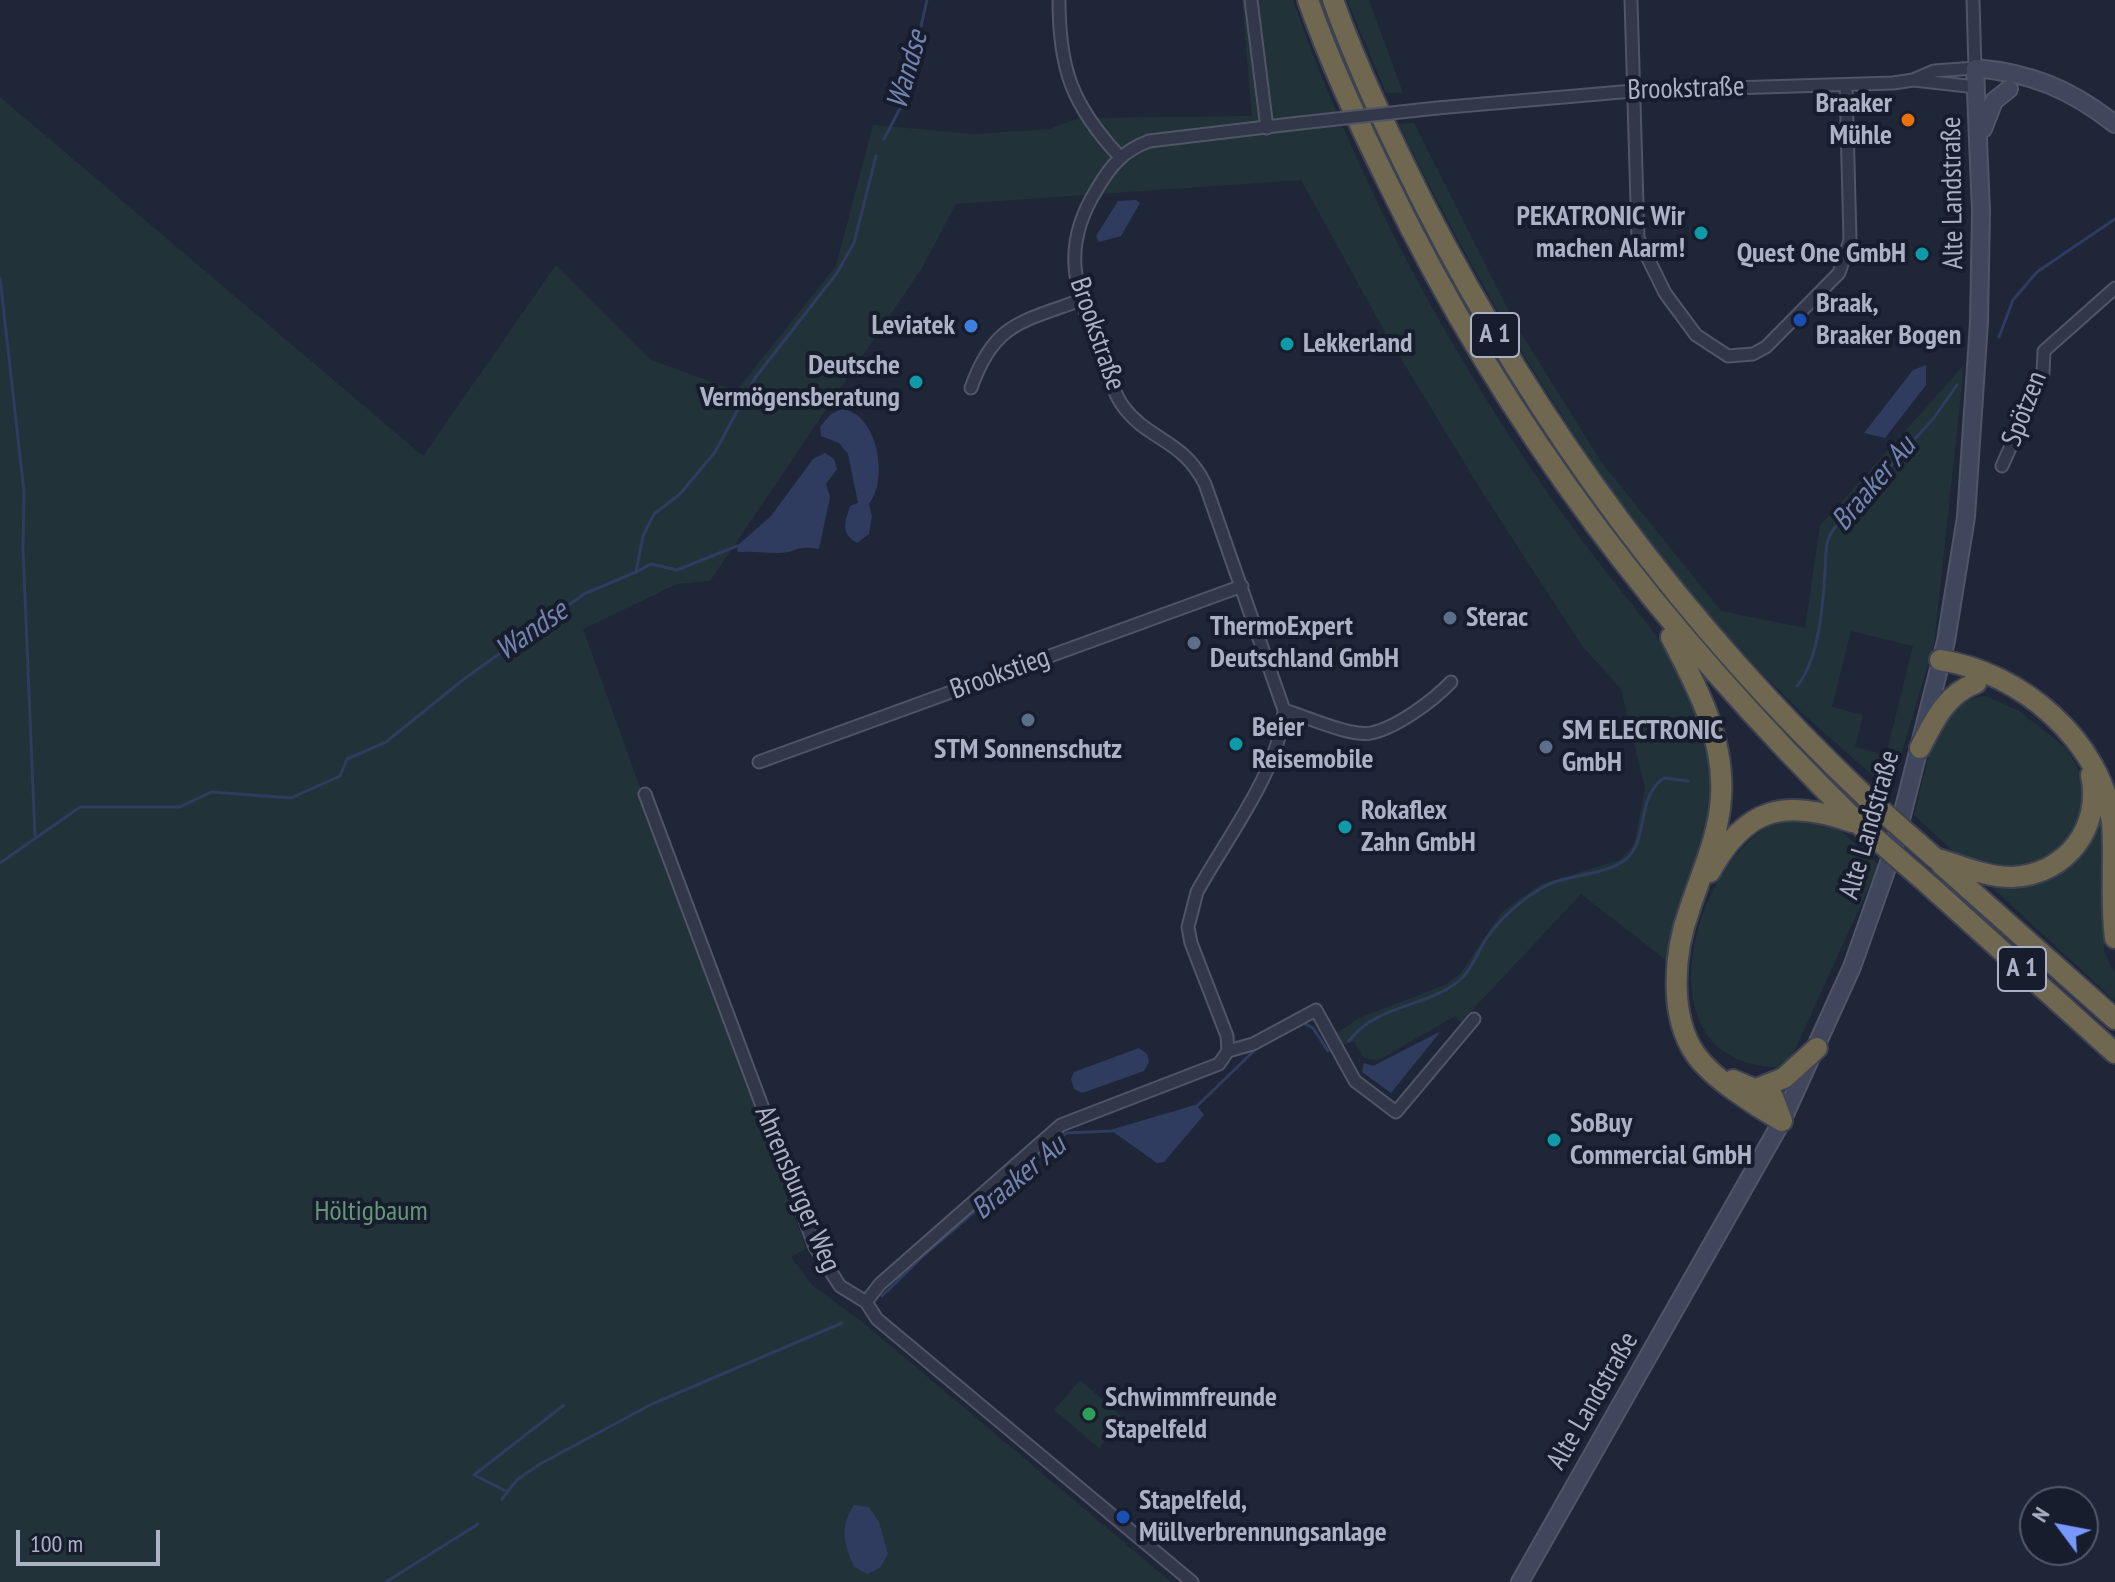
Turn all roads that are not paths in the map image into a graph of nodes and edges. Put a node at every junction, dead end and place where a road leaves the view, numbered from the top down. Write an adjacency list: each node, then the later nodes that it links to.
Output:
1 (1059, 0): 17 (street)
2 (1251, 0): 15 (street)
3 (1308, 0): 23 (highway, A 1)
4 (1333, 0): 34 (highway, A 1, bridge)
5 (1631, 0): 13 (street)
6 (1973, 0): 7 (street, Alte Landstraße)
7 (1975, 68): 8 (street, Brookstraße); 9 (main road); 11 (main road, Alte Landstraße)
8 (1913, 80): 10 (street, Brookstraße); 11 (street, Brookstraße)
9 (2039, 81): 12 (main road); 14 (main road)
10 (1846, 85): 13 (street, Brookstraße); 13 (street)
11 (1976, 87): 12 (main road); 16 (main road, Alte Landstraße)
12 (2009, 89): 16 (main road)
13 (1633, 91): 15 (street, Brookstraße, bridge)
14 (2115, 124)
15 (1267, 128): 17 (street, Brookstraße)
16 (1979, 145): 24 (main road, Alte Landstraße)
17 (1119, 156): 19 (street, Brookstraße)
18 (2115, 288): 21 (street, Spötzen)
19 (1081, 300): 20 (street); 22 (street, Brookstraße)
20 (971, 388)
21 (2002, 466)
22 (1242, 586): 28 (street, Brookstraße); 31 (street, Brookstieg)
23 (1655, 605): 33 (highway, A 1); 35 (highway)
24 (1940, 660): 26 (highway); 27 (highway); 29 (main road, Alte Landstraße)
25 (1451, 682): 28 (street)
26 (1976, 683): 27 (highway); 29 (highway)
27 (2008, 687): 30 (highway)
28 (1284, 710): 40 (street, Brookstraße)
29 (1920, 748): 39 (main road, Alte Landstraße)
30 (2086, 755): 34 (highway); 36 (highway)
31 (759, 762)
32 (645, 794): 45 (street, Ahrensburger Weg)
33 (1860, 825): 35 (highway); 41 (highway, A 1, bridge)
34 (1935, 858): 38 (highway, A 1)
35 (1688, 911): 42 (highway)
36 (2115, 938)
37 (1474, 1019): 40 (street)
38 (2115, 1019)
39 (1817, 1048): 43 (highway); 44 (main road, Alte Landstraße)
40 (1228, 1051): 45 (street)
41 (2115, 1053)
42 (1718, 1076): 43 (highway); 44 (highway)
43 (1759, 1088): 44 (highway)
44 (1782, 1121): 47 (main road, Alte Landstraße)
45 (866, 1302): 46 (street, Ahrensburger Weg)
46 (1192, 1582)
47 (1520, 1582)

